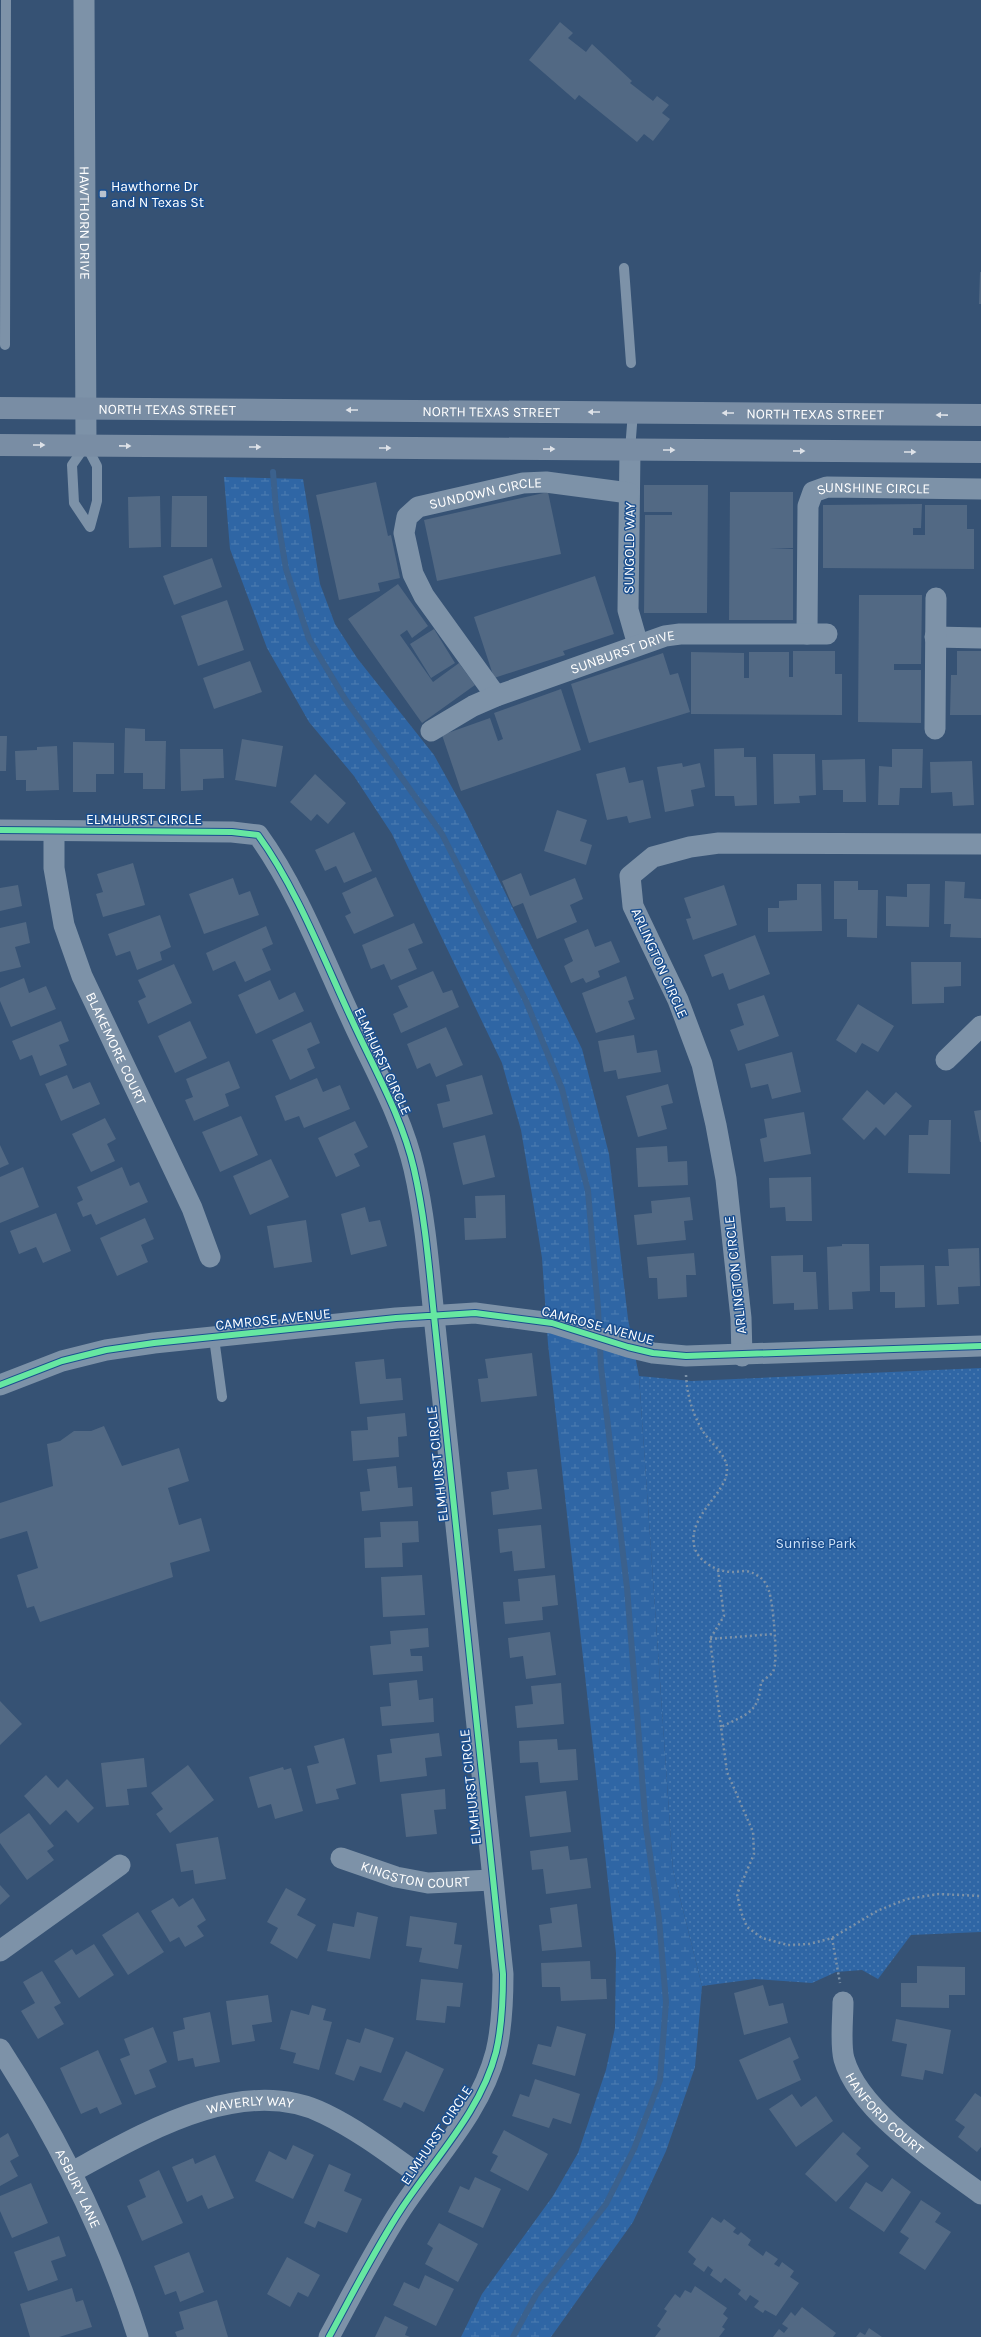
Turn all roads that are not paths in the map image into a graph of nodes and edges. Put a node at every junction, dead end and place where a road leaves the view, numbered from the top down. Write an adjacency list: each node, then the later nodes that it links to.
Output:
1 (6, 0): 4 (lane)
2 (84, 0): 7 (street, HAWTHORN DRIVE)
3 (624, 268): 5 (lane)
4 (5, 345)
5 (631, 363)
6 (0, 408): 7 (main road, NORTH TEXAS STREET)
7 (85, 408): 8 (main road, NORTH TEXAS STREET, one-way to 7); 11 (street, HAWTHORN DRIVE)
8 (633, 412): 9 (main road, NORTH TEXAS STREET, one-way to 8); 12 (lane)
9 (981, 415)
10 (0, 445): 11 (main road, one-way to 11)
11 (86, 446): 11 (lane); 12 (main road, one-way to 12)
12 (630, 450): 13 (main road, one-way to 13); 15 (street, SUNGOLD WAY)
13 (981, 452)
14 (981, 489): 17 (street, SUNSHINE CIRCLE)
15 (630, 493): 21 (street, SUNGOLD WAY); 22 (street, SUNDOWN CIRCLE)
16 (936, 598): 19 (street)
17 (807, 634): 18 (street, SUNBURST DRIVE); 21 (street, SUNBURST DRIVE)
18 (827, 634)
19 (935, 637): 20 (street); 23 (street)
20 (981, 638)
21 (638, 645): 22 (street, SUNBURST DRIVE)
22 (496, 696): 24 (street, SUNBURST DRIVE)
23 (935, 729)
24 (431, 731)
25 (0, 830): 26 (street, ELMHURST CIRCLE)
26 (54, 831): 30 (street, BLAKEMORE COURT); 31 (street, ELMHURST CIRCLE)
27 (981, 844): 34 (street, ARLINGTON CIRCLE)
28 (981, 1026): 29 (street)
29 (946, 1060)
30 (210, 1257)
31 (434, 1316): 32 (street, CAMROSE AVENUE); 34 (street, CAMROSE AVENUE); 39 (street, ELMHURST CIRCLE)
32 (214, 1338): 35 (street, CAMROSE AVENUE); 36 (lane)
33 (981, 1346): 34 (street, CAMROSE AVENUE)
34 (742, 1356)
35 (0, 1385)
36 (222, 1397)
37 (341, 1858): 39 (street, KINGSTON COURT)
38 (120, 1865): 40 (street)
39 (492, 1880): 44 (street, ELMHURST CIRCLE)
40 (0, 1951)
41 (843, 2002): 45 (street, HANFORD COURT)
42 (0, 2048): 43 (street, ASBURY LANE)
43 (72, 2172): 44 (street, WAVERLY WAY); 46 (street, ASBURY LANE)
44 (422, 2177): 47 (street, ELMHURST CIRCLE)
45 (981, 2194)
46 (138, 2337)
47 (329, 2337)

